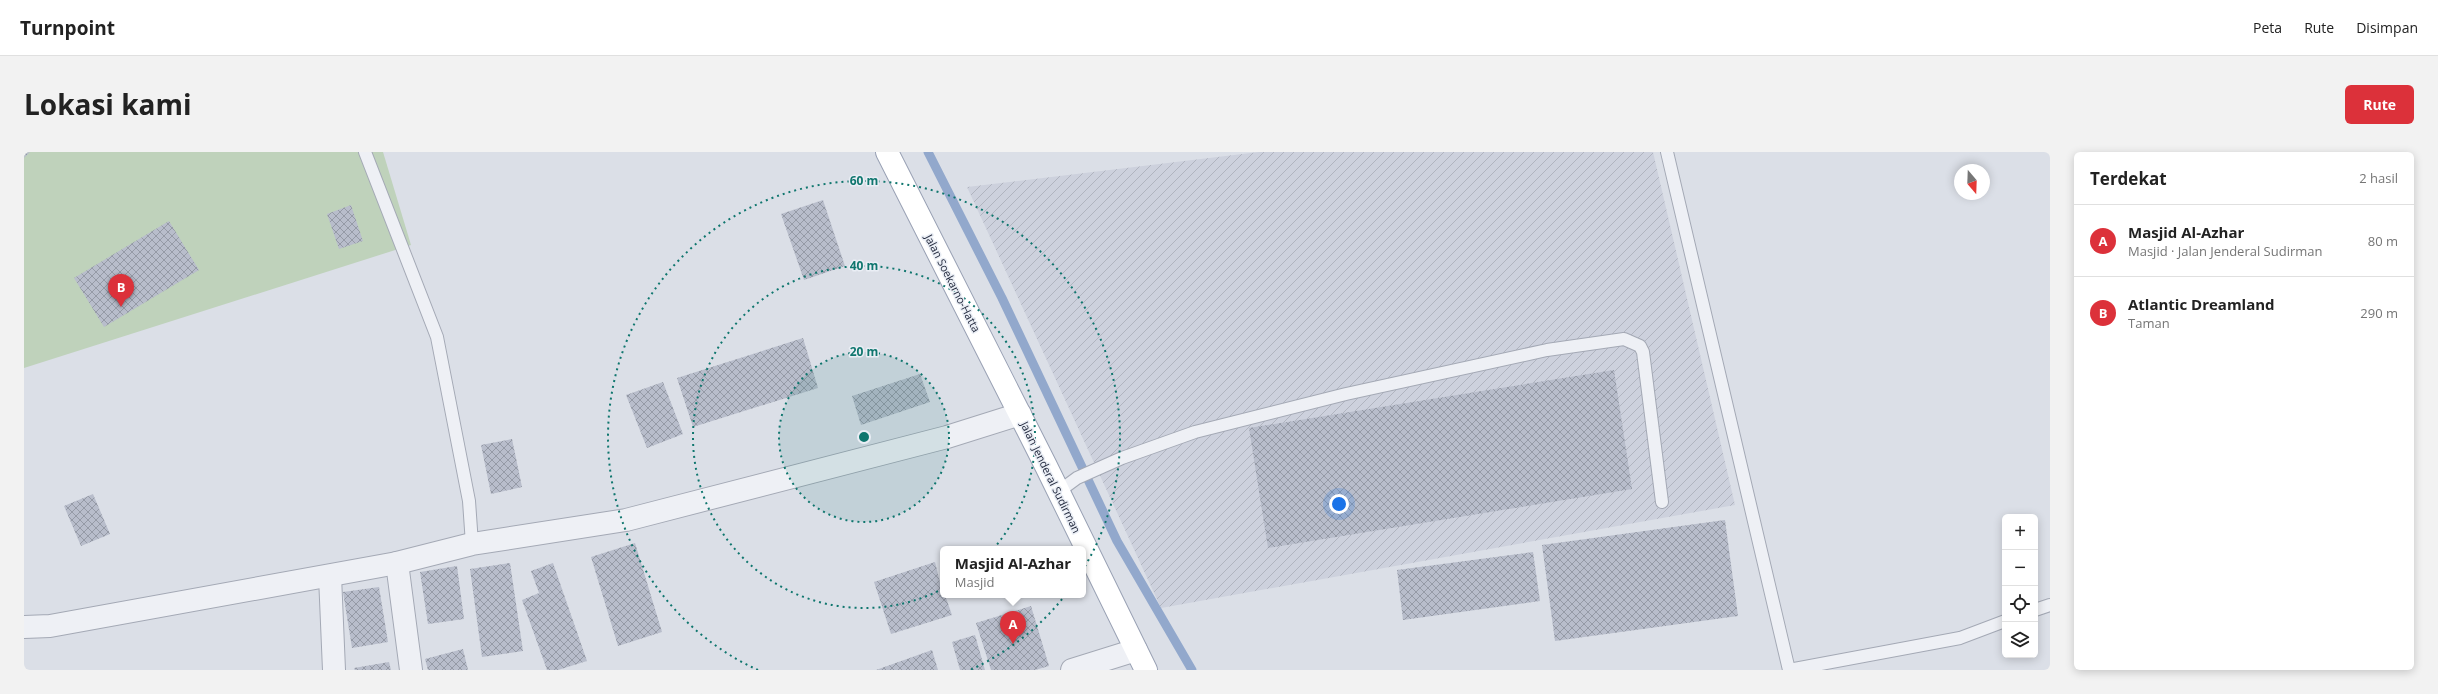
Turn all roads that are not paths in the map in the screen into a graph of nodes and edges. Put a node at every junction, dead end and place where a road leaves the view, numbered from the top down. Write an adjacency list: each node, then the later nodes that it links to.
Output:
1 (365, 152): 7 (lane)
2 (887, 152): 4 (main road, Jalan Soekarno-Hatta)
3 (1667, 152): 21 (lane)
4 (1020, 414): 5 (main road, Jalan Jenderal Sudirman); 7 (street)
5 (1058, 492): 6 (lane); 8 (main road, Jalan Jenderal Sudirman)
6 (1662, 502)
7 (472, 544): 10 (street)
8 (1085, 546)
9 (1086, 549): 16 (main road, Jalan Jenderal Sudirman)
10 (397, 563): 11 (street); 18 (street)
11 (330, 576): 15 (street); 17 (street)
12 (2050, 605): 13 (lane)
13 (2038, 609)
14 (2002, 622): 21 (lane)
15 (24, 627)
16 (1136, 650): 19 (street); 20 (main road, Jalan Jenderal Sudirman)
17 (334, 670)
18 (411, 670)
19 (1072, 670)
20 (1146, 670)
21 (1789, 670)

